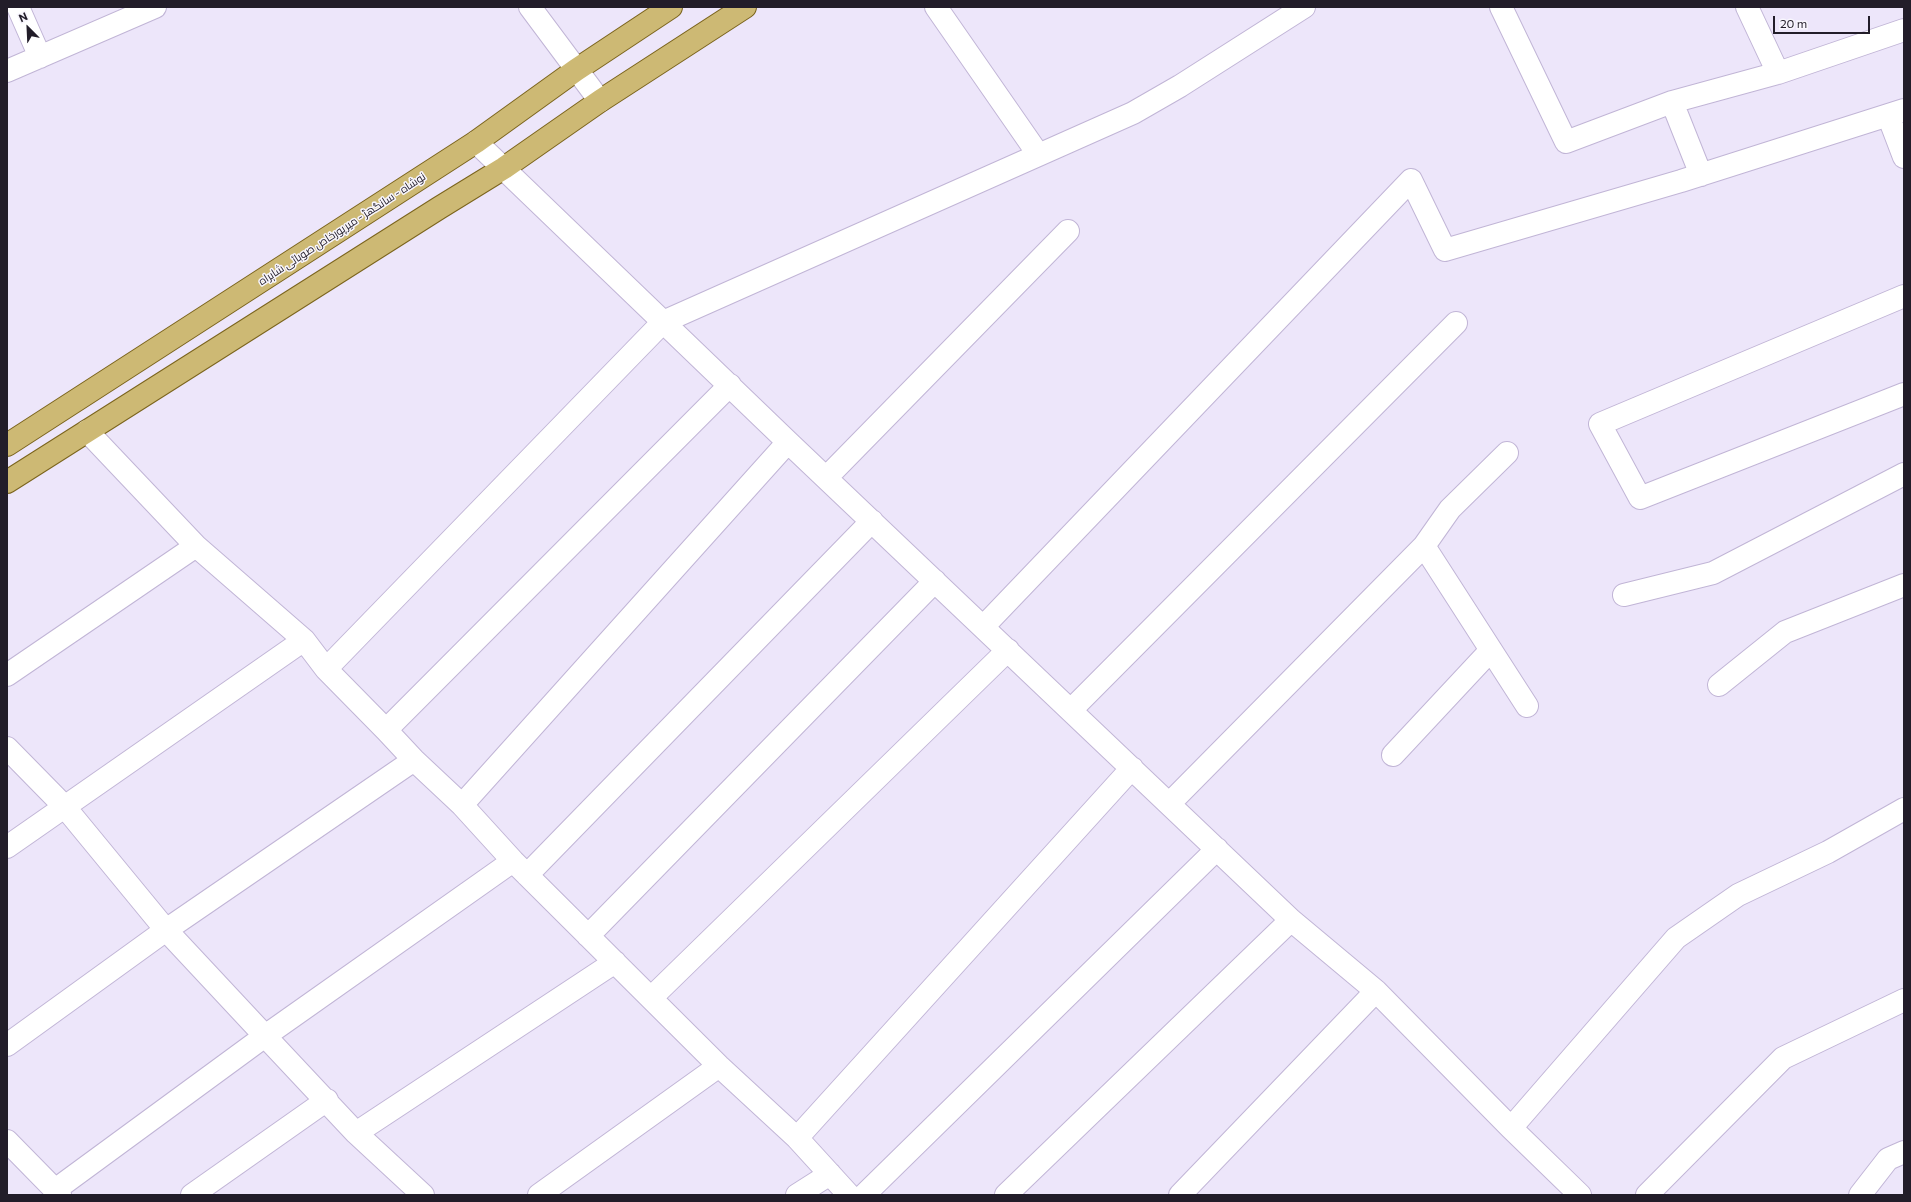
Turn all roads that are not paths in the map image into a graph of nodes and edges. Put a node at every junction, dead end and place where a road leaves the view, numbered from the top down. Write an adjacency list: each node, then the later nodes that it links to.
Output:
1 (18, 7): 11 (street)
2 (155, 7): 11 (street)
3 (530, 7): 12 (street)
4 (672, 7): 12 (main road, نوشاہ - سانگھڑ - میرپورخاص صوبائی شاہراہ)
5 (745, 7): 15 (main road)
6 (936, 7): 19 (street)
7 (1304, 7): 19 (street)
8 (1501, 7): 16 (street)
9 (1747, 7): 14 (street)
10 (1904, 30): 14 (street)
11 (40, 57): 13 (street)
12 (576, 70): 15 (street); 18 (main road, نوشاہ - سانگھڑ - میرپورخاص صوبائی شاہراہ)
13 (7, 71)
14 (1778, 73): 16 (street)
15 (600, 101): 21 (main road)
16 (1672, 102): 22 (street)
17 (1896, 112): 20 (street); 22 (street)
18 (476, 142): 21 (street); 31 (main road, نوشاہ - سانگھڑ - میرپورخاص صوبائی شاہراہ)
19 (1038, 154): 25 (street)
20 (1904, 157)
21 (504, 168): 25 (street); 29 (main road)
22 (1701, 175): 42 (street)
23 (1068, 230): 34 (street)
24 (1904, 296): 28 (street)
25 (664, 322): 27 (street); 46 (street)
26 (1456, 323): 50 (street)
27 (730, 385): 30 (street); 51 (street)
28 (1904, 394)
29 (87, 431): 35 (main road); 37 (street)
30 (788, 442): 34 (street); 57 (street)
31 (7, 445)
32 (1507, 453): 38 (street)
33 (1904, 474): 41 (street)
34 (826, 478): 36 (street)
35 (7, 482)
36 (872, 522): 39 (street); 62 (street)
37 (196, 546): 43 (street); 47 (street)
38 (1424, 546): 45 (street); 56 (street)
39 (934, 581): 42 (street); 65 (street)
40 (1904, 585): 48 (street)
41 (1624, 595)
42 (983, 627): 44 (street)
43 (304, 640): 46 (street); 58 (street)
44 (1008, 650): 50 (street); 68 (street)
45 (1491, 650): 49 (street); 53 (street)
46 (326, 669): 51 (street)
47 (7, 675)
48 (1719, 685)
49 (1527, 706)
50 (1071, 710): 55 (street)
51 (386, 730): 54 (street)
52 (7, 748): 58 (street)
53 (1393, 756)
54 (414, 760): 57 (street); 64 (street)
55 (1132, 768): 56 (street); 76 (street)
56 (1169, 804): 61 (street)
57 (462, 805): 62 (street)
58 (64, 806): 60 (street); 64 (street)
59 (1904, 810): 74 (street)
60 (7, 848)
61 (1217, 849): 63 (street); 86 (street)
62 (520, 868): 65 (street); 70 (street)
63 (1291, 920): 67 (street); 87 (street)
64 (166, 930): 70 (street); 71 (street)
65 (588, 936): 66 (street)
66 (615, 962): 68 (street); 75 (street)
67 (1376, 991): 74 (street); 88 (street)
68 (651, 998): 72 (street)
69 (1904, 1000): 90 (street)
70 (265, 1036): 73 (street); 80 (street)
71 (7, 1045)
72 (719, 1066): 76 (street); 83 (street)
73 (327, 1100): 75 (street); 81 (street)
74 (1511, 1128): 89 (street)
75 (356, 1133): 82 (street)
76 (797, 1138): 79 (street)
77 (7, 1141): 80 (street)
78 (1904, 1152): 91 (street)
79 (830, 1174): 84 (street); 85 (street)
80 (58, 1192)
81 (192, 1195)
82 (423, 1195)
83 (539, 1195)
84 (796, 1195)
85 (849, 1195)
86 (864, 1195)
87 (1006, 1195)
88 (1180, 1195)
89 (1580, 1195)
90 (1647, 1195)
91 (1860, 1195)

